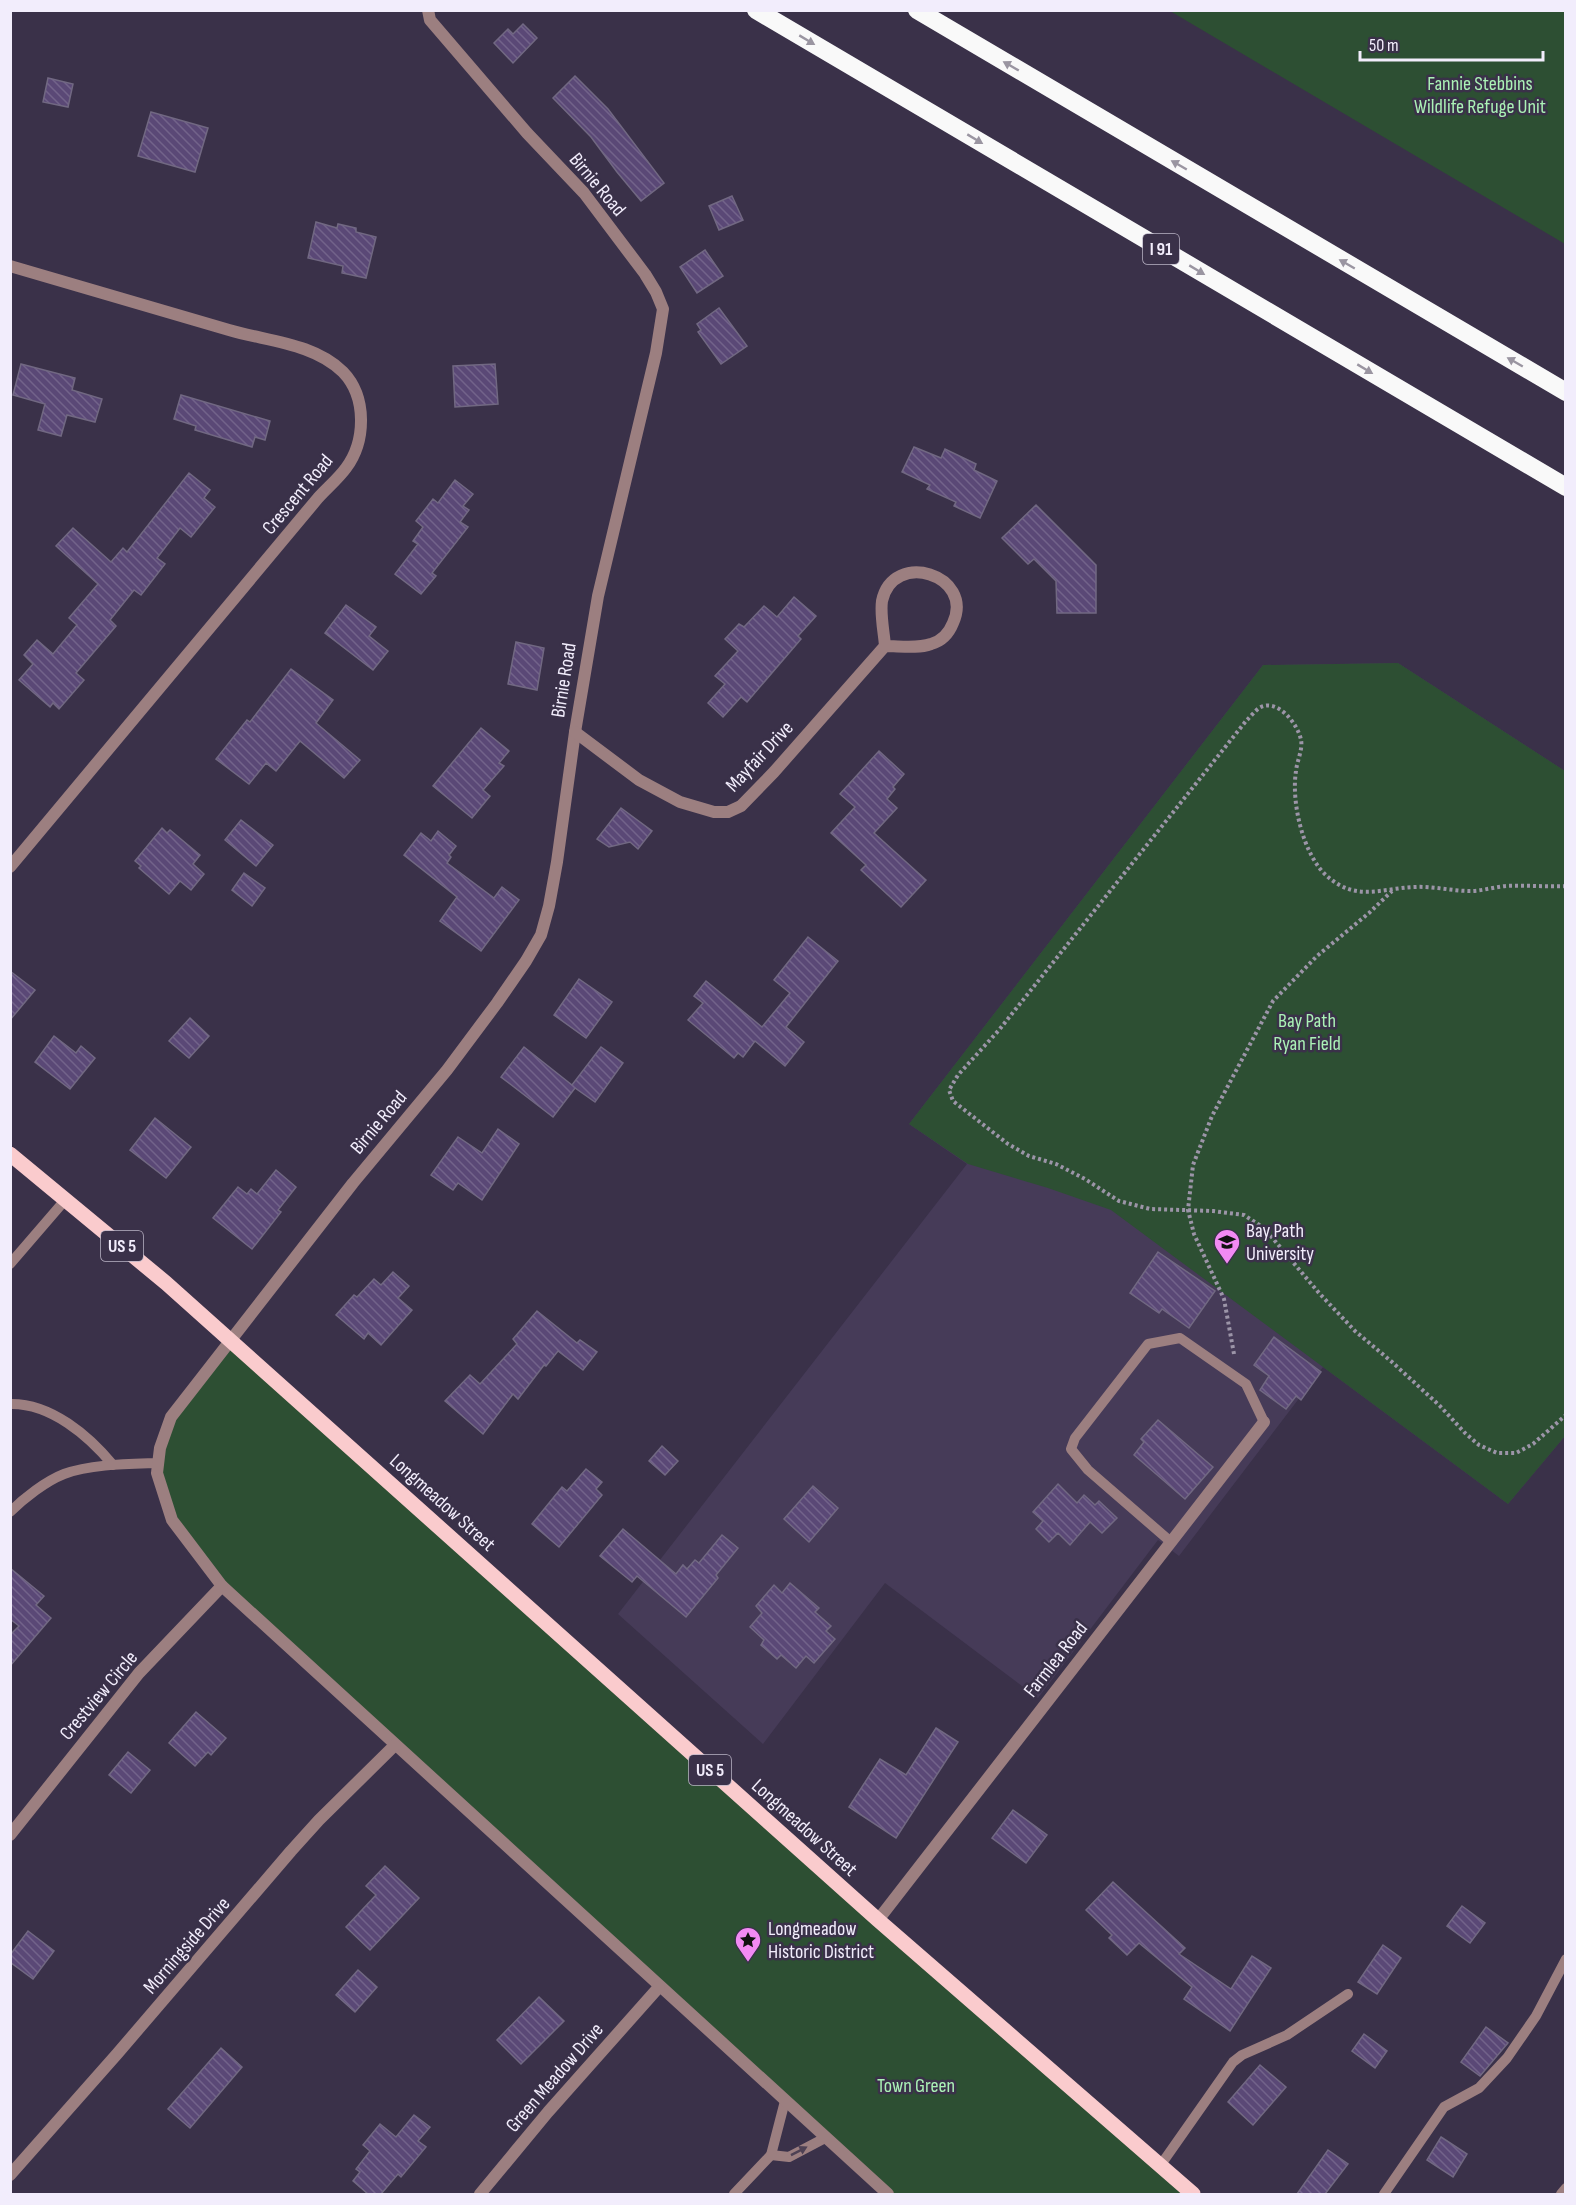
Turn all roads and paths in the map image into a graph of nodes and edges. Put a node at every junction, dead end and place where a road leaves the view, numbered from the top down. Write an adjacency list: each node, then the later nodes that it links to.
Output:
1 (428, 10): 8 (street, Birnie Road)
2 (756, 10): 6 (highway, I 91, one-way to 6)
3 (917, 10): 5 (highway, one-way to 3)
4 (10, 266): 9 (street, Crescent Road)
5 (1566, 392)
6 (1566, 487)
7 (885, 646): 7 (street); 8 (street, Mayfair Drive)
8 (575, 732): 16 (street, Birnie Road)
9 (10, 867)
10 (1566, 886): 11 (path)
11 (1392, 891): 14 (path); 14 (path)
12 (10, 1154): 13 (main road, Longmeadow Street / US 5)
13 (66, 1199): 15 (lane); 16 (main road, Longmeadow Street / US 5)
14 (1188, 1210): 17 (path); 19 (path)
15 (10, 1264)
16 (232, 1341): 21 (street); 28 (main road, Longmeadow Street / US 5)
17 (1238, 1378): 20 (lane); 24 (lane)
18 (10, 1404): 22 (lane)
19 (1566, 1415)
20 (1264, 1422): 24 (street, Farmlea Road)
21 (158, 1463): 22 (lane); 25 (street)
22 (113, 1465): 23 (lane)
23 (10, 1512)
24 (1171, 1542): 28 (street, Farmlea Road)
25 (222, 1586): 26 (street); 27 (street, Crestview Circle)
26 (395, 1745): 30 (street); 36 (street, Morningside Drive)
27 (10, 1834)
28 (878, 1920): 35 (main road, Longmeadow Street / US 5)
29 (1566, 1959): 42 (lane)
30 (659, 1987): 32 (street); 38 (street, Green Meadow Drive)
31 (1348, 1994): 35 (lane)
32 (784, 2101): 33 (street); 34 (lane)
33 (825, 2138): 34 (lane, one-way to 33); 40 (street)
34 (771, 2155): 39 (lane)
35 (1160, 2166): 41 (main road, Longmeadow Street / US 5)
36 (10, 2175)
37 (1566, 2188): 43 (lane)
38 (480, 2194)
39 (734, 2194)
40 (888, 2194)
41 (1193, 2194)
42 (1384, 2194)
43 (1561, 2194)

